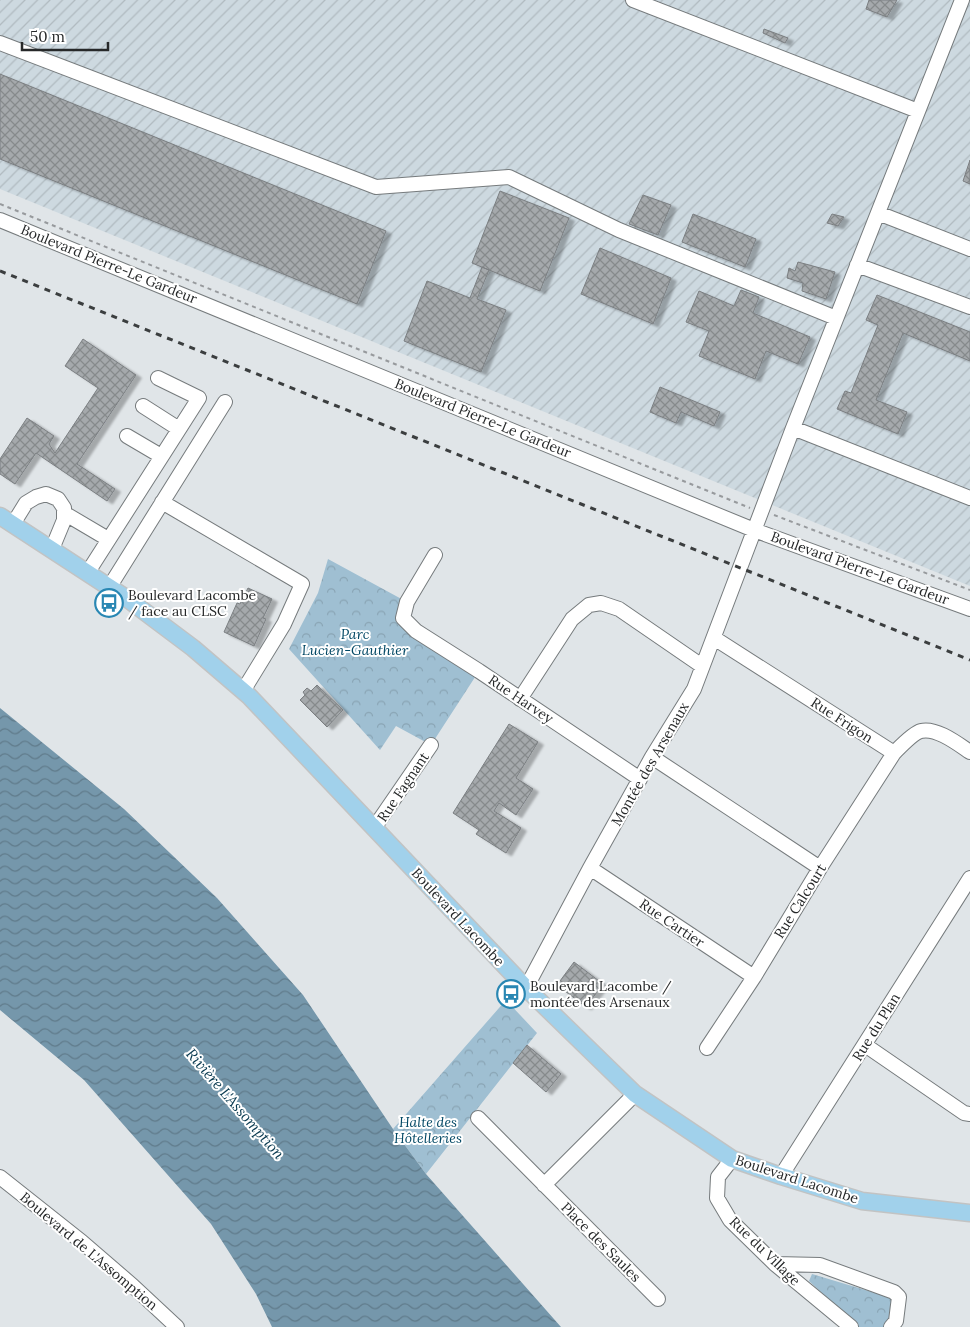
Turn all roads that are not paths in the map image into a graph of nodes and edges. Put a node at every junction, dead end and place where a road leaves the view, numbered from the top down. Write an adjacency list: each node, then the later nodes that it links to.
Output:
1 (633, 0): 4 (street)
2 (962, 0): 4 (street, Montée des Arsenaux)
3 (0, 44): 10 (street)
4 (918, 111): 5 (street, Montée des Arsenaux)
5 (878, 213): 7 (street); 8 (street, Montée des Arsenaux)
6 (0, 220): 22 (street, Boulevard Pierre-Le Gardeur)
7 (970, 249)
8 (857, 265): 9 (street); 10 (street, Montée des Arsenaux)
9 (970, 307)
10 (836, 318): 14 (street, Montée des Arsenaux)
11 (158, 378): 15 (street)
12 (225, 402): 19 (street)
13 (144, 406): 15 (street)
14 (793, 428): 18 (street); 22 (street, Montée des Arsenaux)
15 (179, 429): 17 (street)
16 (127, 436): 17 (street)
17 (161, 456): 23 (street)
18 (970, 498)
19 (162, 502): 27 (street); 31 (street)
20 (64, 513): 21 (street); 23 (street); 24 (street)
21 (6, 520): 24 (main road, Boulevard Lacombe)
22 (754, 530): 28 (street, Boulevard Pierre-Le Gardeur); 29 (street, Montée des Arsenaux)
23 (108, 539): 26 (street)
24 (52, 549): 26 (main road, Boulevard Lacombe)
25 (435, 555): 32 (street, Rue Harvey)
26 (88, 572): 27 (main road, Boulevard Lacombe)
27 (110, 586): 31 (main road, Boulevard Lacombe)
28 (970, 609)
29 (714, 638): 30 (street, Montée des Arsenaux); 35 (street, Rue Frigon)
30 (702, 666): 32 (street); 36 (street, Montée des Arsenaux)
31 (243, 691): 38 (main road, Boulevard Lacombe)
32 (520, 699): 37 (street, Rue Harvey)
33 (431, 745): 38 (street, Rue Fagnant)
34 (970, 752): 35 (street)
35 (894, 753): 40 (street, Rue Calcourt)
36 (652, 757): 37 (street, Montée des Arsenaux); 40 (street)
37 (640, 779): 39 (street, Montée des Arsenaux)
38 (374, 828): 43 (main road, Boulevard Lacombe)
39 (590, 868): 42 (street, Rue Cartier); 43 (street, Montée des Arsenaux)
40 (820, 868): 42 (street, Rue Calcourt)
41 (970, 878): 44 (street, Rue du Plan)
42 (754, 977): 45 (street, Rue Calcourt)
43 (526, 988): 46 (main road, Boulevard Lacombe)
44 (865, 1045): 47 (street); 50 (street, Rue du Plan)
45 (707, 1048)
46 (635, 1094): 49 (main road, Boulevard Lacombe); 52 (street)
47 (970, 1114)
48 (478, 1118): 52 (street, Place des Saules)
49 (732, 1159): 50 (main road, Boulevard Lacombe); 54 (street, Rue du Village)
50 (781, 1176): 53 (main road, Boulevard Lacombe)
51 (0, 1177): 56 (street, Boulevard de L'Assomption)
52 (544, 1185): 55 (street, Place des Saules)
53 (970, 1213)
54 (774, 1264): 57 (street, Rue du Village); 58 (street)
55 (658, 1298)
56 (177, 1327)
57 (851, 1327)
58 (891, 1327)

